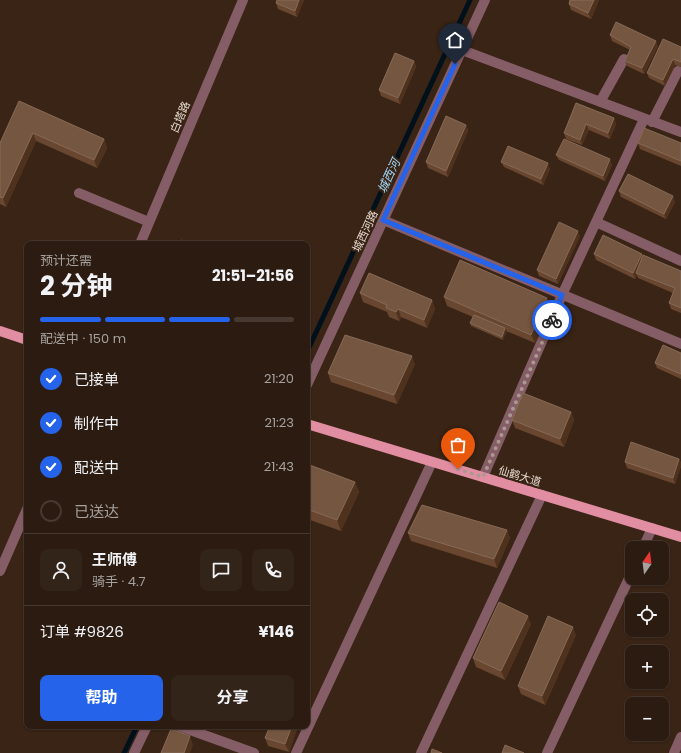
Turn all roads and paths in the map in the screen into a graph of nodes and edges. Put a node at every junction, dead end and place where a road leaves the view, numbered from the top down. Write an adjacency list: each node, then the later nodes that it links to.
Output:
1 (243, 0): 11 (street, 白塔路)
2 (486, 0): 3 (street, 城西河路)
3 (462, 50): 6 (street); 10 (street, 城西河路)
4 (624, 59): 6 (street)
5 (678, 71): 7 (street)
6 (600, 102): 7 (street)
7 (648, 120): 8 (street); 12 (street)
8 (681, 132)
9 (79, 193): 11 (street)
10 (383, 220): 15 (street); 19 (street, 城西河路)
11 (149, 222): 13 (street, 白塔路)
12 (596, 222): 14 (street); 15 (street)
13 (141, 241)
14 (681, 261)
15 (562, 295): 18 (street); 22 (street)
16 (0, 331): 17 (main road)
17 (24, 339)
18 (681, 344)
19 (310, 378)
20 (310, 425): 21 (main road, 仙鹤大道)
21 (432, 462): 22 (main road, 仙鹤大道); 30 (street)
22 (483, 477): 23 (main road, 仙鹤大道)
23 (542, 495): 25 (main road, 仙鹤大道); 38 (street)
24 (24, 516): 28 (street)
25 (652, 528): 26 (main road, 仙鹤大道); 27 (street)
26 (681, 537)
27 (646, 541)
28 (0, 571)
29 (626, 585): 39 (street)
30 (310, 723)
31 (146, 729): 35 (street)
32 (187, 729): 36 (street)
33 (307, 729): 37 (street)
34 (681, 737): 40 (street)
35 (134, 753)
36 (254, 753)
37 (296, 753)
38 (421, 753)
39 (547, 753)
40 (674, 753)

